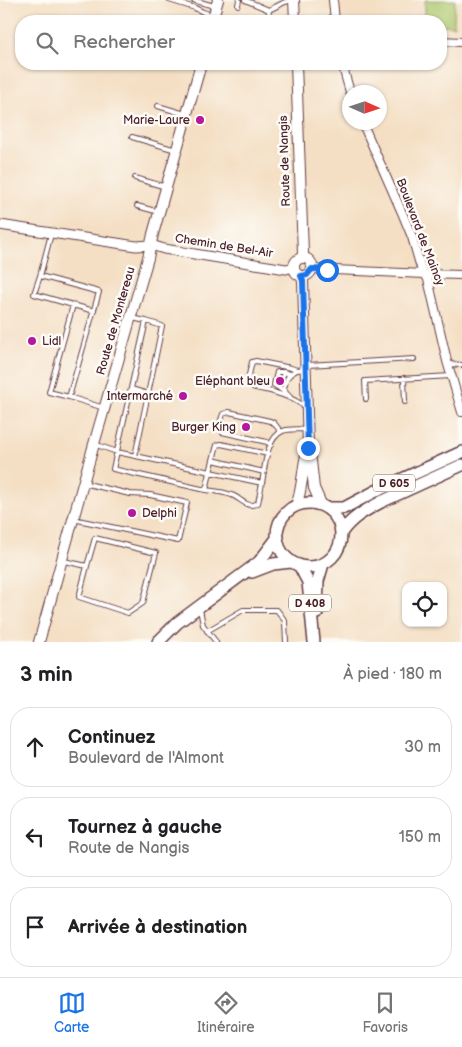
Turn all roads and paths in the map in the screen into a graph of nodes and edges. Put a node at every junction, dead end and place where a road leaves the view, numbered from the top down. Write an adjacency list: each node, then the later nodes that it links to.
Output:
1 (169, 0): 7 (lane)
2 (193, 0): 7 (lane)
3 (245, 0): 6 (lane)
4 (294, 0): 6 (lane); 9 (main road)
5 (333, 0): 10 (street)
6 (268, 10): 8 (lane)
7 (215, 11)
8 (268, 15)
9 (295, 15)
10 (335, 15)
11 (447, 41): 12 (street)
12 (462, 42)
13 (199, 70): 18 (main road, Route de Montereau)
14 (296, 70): 29 (main road, Route de Nangis)
15 (344, 70): 16 (street)
16 (348, 85)
17 (158, 106): 18 (lane)
18 (186, 114): 21 (main road, Route de Montereau)
19 (366, 130): 32 (street, Boulevard de Maincy)
20 (132, 137): 21 (lane)
21 (176, 150): 23 (main road, Route de Montereau)
22 (135, 178): 23 (lane)
23 (166, 187): 25 (main road, Route de Montereau)
24 (138, 206): 25 (lane)
25 (159, 212): 28 (main road, Route de Montereau)
26 (0, 225): 27 (street, Chemin de Bel-Air)
27 (52, 233): 28 (street, Chemin de Bel-Air); 34 (lane)
28 (151, 246): 30 (street, Chemin de Bel-Air); 38 (main road, Route de Montereau)
29 (302, 258): 30 (main road); 31 (main road)
30 (294, 267): 35 (main road)
31 (312, 269): 32 (street); 35 (main road)
32 (425, 274): 33 (street); 41 (street, Boulevard de Maincy)
33 (462, 275)
34 (40, 276): 36 (lane); 37 (lane)
35 (301, 276): 43 (main road)
36 (73, 305): 37 (lane); 50 (lane)
37 (94, 311): 50 (lane)
38 (130, 318): 39 (lane); 56 (main road, Route de Montereau)
39 (146, 321): 47 (lane); 49 (lane)
40 (414, 359): 43 (lane)
41 (448, 364): 42 (lane); 45 (street, Boulevard de Maincy)
42 (462, 365)
43 (302, 368): 44 (lane); 51 (lane); 55 (main road)
44 (290, 374): 48 (lane); 48 (lane)
45 (451, 376): 46 (lane); 53 (street, Boulevard de Maincy)
46 (404, 378): 52 (lane); 54 (lane)
47 (131, 390): 49 (lane); 63 (lane)
48 (286, 393): 51 (lane)
49 (148, 394): 66 (lane)
50 (69, 397): 56 (lane)
51 (292, 399): 55 (lane)
52 (366, 399)
53 (460, 401): 57 (street, Boulevard de Maincy)
54 (405, 402)
55 (306, 406): 58 (main road)
56 (104, 408): 60 (main road, Route de Montereau)
57 (462, 412)
58 (307, 429): 59 (lane); 62 (main road)
59 (281, 432): 61 (lane); 61 (lane)
60 (94, 444): 63 (lane); 71 (main road, Route de Montereau)
61 (271, 445): 65 (lane)
62 (308, 448): 74 (main road); 75 (main road)
63 (117, 452): 66 (lane); 73 (lane)
64 (462, 452): 75 (main road, D 605)
65 (268, 454): 67 (lane); 70 (lane)
66 (135, 456): 69 (lane)
67 (213, 460): 69 (lane); 70 (lane)
68 (462, 465): 77 (main road, D 605)
69 (210, 472): 72 (lane); 73 (lane)
70 (264, 472): 72 (lane)
71 (84, 483): 76 (main road, Route de Montereau); 76 (lane)
72 (262, 483): 73 (lane)
73 (206, 490)
74 (296, 506): 75 (main road); 78 (main road)
75 (324, 507): 77 (main road)
76 (73, 519): 79 (main road, Route de Montereau)
77 (341, 533): 81 (main road)
78 (278, 537): 80 (main road); 83 (main road)
79 (62, 560): 82 (lane); 87 (main road, Route de Montereau)
80 (295, 564): 81 (main road); 83 (main road); 86 (main road, D 408)
81 (323, 564): 86 (main road, D 408)
82 (87, 566): 82 (lane)
83 (241, 576): 84 (main road)
84 (199, 606): 85 (lane); 88 (main road)
85 (207, 631): 89 (lane); 90 (lane)
86 (314, 641)
87 (39, 642)
88 (158, 642)
89 (216, 642)
90 (286, 642)

